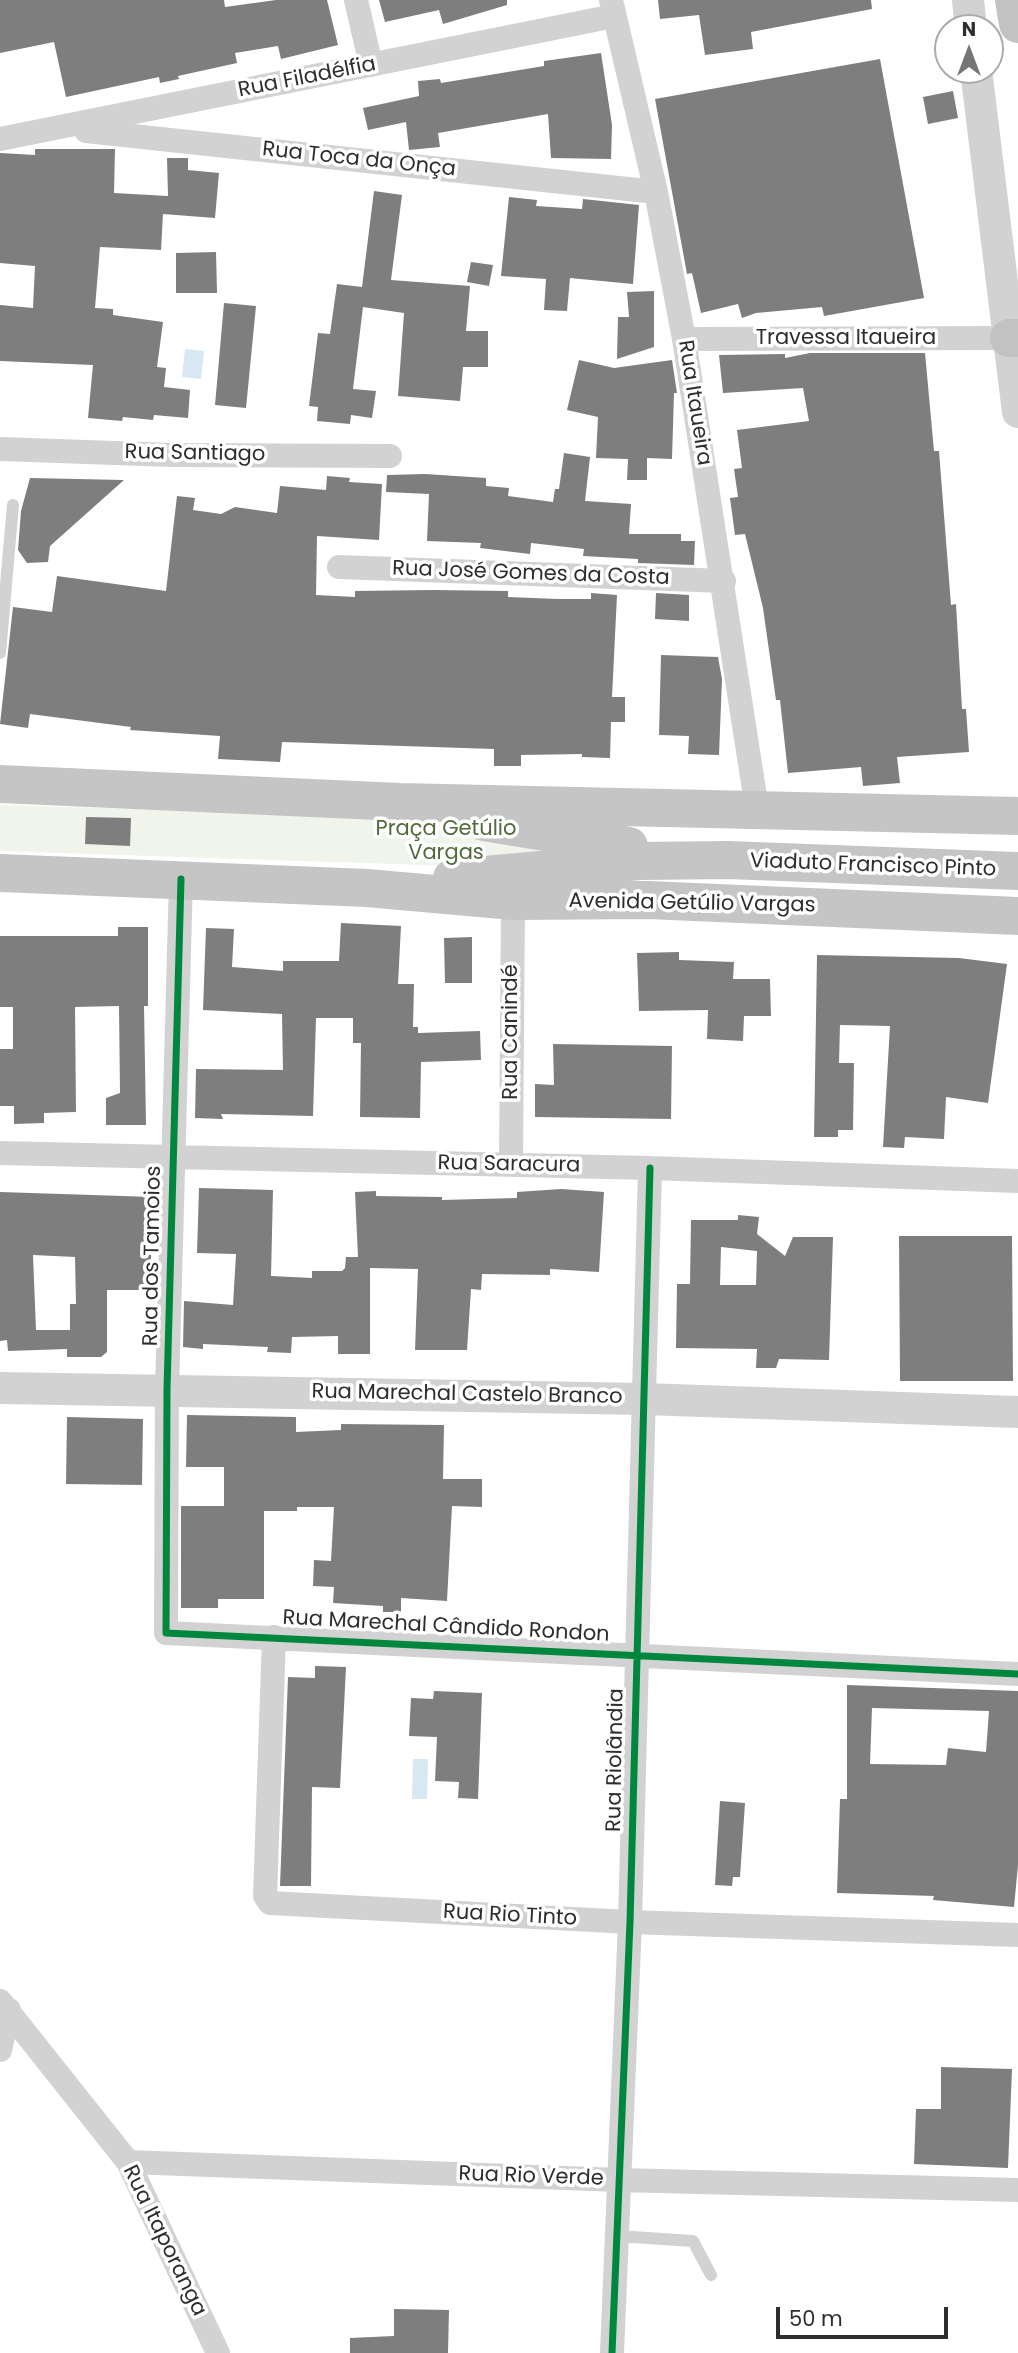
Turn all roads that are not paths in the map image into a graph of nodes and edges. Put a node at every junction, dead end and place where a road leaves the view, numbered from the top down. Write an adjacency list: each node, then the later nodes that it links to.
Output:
1 (356, 0): 5 (street)
2 (1014, 0): 4 (highway)
3 (613, 8): 5 (street, Rua Filadélfia); 9 (street, Rua Itaueira)
4 (1018, 24)
5 (371, 65): 7 (street, Rua Filadélfia)
6 (978, 84): 10 (street)
7 (61, 128): 8 (street, Rua Filadélfia); 9 (street, Rua Toca da Onça)
8 (0, 139)
9 (656, 192): 11 (street, Rua Itaueira)
10 (1014, 338): 11 (street, Travessa Itaueira); 12 (street)
11 (684, 339): 17 (street, Rua Itaueira)
12 (1018, 412)
13 (0, 449): 14 (street, Rua Santiago)
14 (390, 456)
15 (13, 505): 18 (lane)
16 (339, 567): 17 (street, Rua José Gomes da Costa)
17 (724, 581): 21 (street, Rua Itaueira)
18 (0, 653)
19 (0, 784): 20 (main road)
20 (400, 802): 21 (main road); 23 (main road)
21 (757, 809): 22 (main road)
22 (1018, 817)
23 (728, 860): 24 (main road, Viaduto Francisco Pinto); 27 (main road, Avenida Getúlio Vargas)
24 (1018, 872)
25 (0, 873): 26 (main road, Avenida Getúlio Vargas)
26 (181, 879): 27 (main road, Avenida Getúlio Vargas); 31 (street, Rua dos Tamoios)
27 (367, 888): 28 (main road, Avenida Getúlio Vargas)
28 (513, 901): 29 (main road, Avenida Getúlio Vargas); 32 (street, Rua Canindé)
29 (1016, 913)
30 (0, 1153): 31 (street, Rua Saracura)
31 (173, 1158): 32 (street, Rua Saracura); 36 (street, Rua dos Tamoios)
32 (511, 1164): 33 (street, Rua Saracura)
33 (650, 1168): 34 (street, Rua Saracura); 37 (street, Rua Riolândia)
34 (1018, 1181)
35 (0, 1388): 36 (street, Rua Marechal Castelo Branco)
36 (167, 1389): 37 (street, Rua Marechal Castelo Branco); 39 (street, Rua dos Tamoios)
37 (644, 1399): 38 (street, Rua Marechal Castelo Branco); 41 (street, Rua Riolândia)
38 (1018, 1412)
39 (166, 1633): 40 (street, Rua Marechal Cândido Rondon)
40 (274, 1637): 41 (street, Rua Marechal Cândido Rondon); 43 (street, Rua Rio Tinto)
41 (636, 1654): 42 (street, Rua Marechal Cândido Rondon); 43 (street, Rua Riolândia)
42 (1018, 1674)
43 (630, 1922): 44 (street, Rua Rio Tinto); 48 (street, Rua Riolândia)
44 (1018, 1935)
45 (4, 2006): 46 (street); 47 (street, Rua Itaporanga)
46 (0, 2050)
47 (128, 2162): 48 (street, Rua Rio Verde); 52 (street, Rua Itaporanga)
48 (619, 2180): 49 (street, Rua Rio Verde); 50 (street, Rua Riolândia)
49 (1018, 2190)
50 (617, 2236): 51 (lane); 53 (street, Rua Riolândia)
51 (711, 2275)
52 (218, 2353)
53 (612, 2353)

